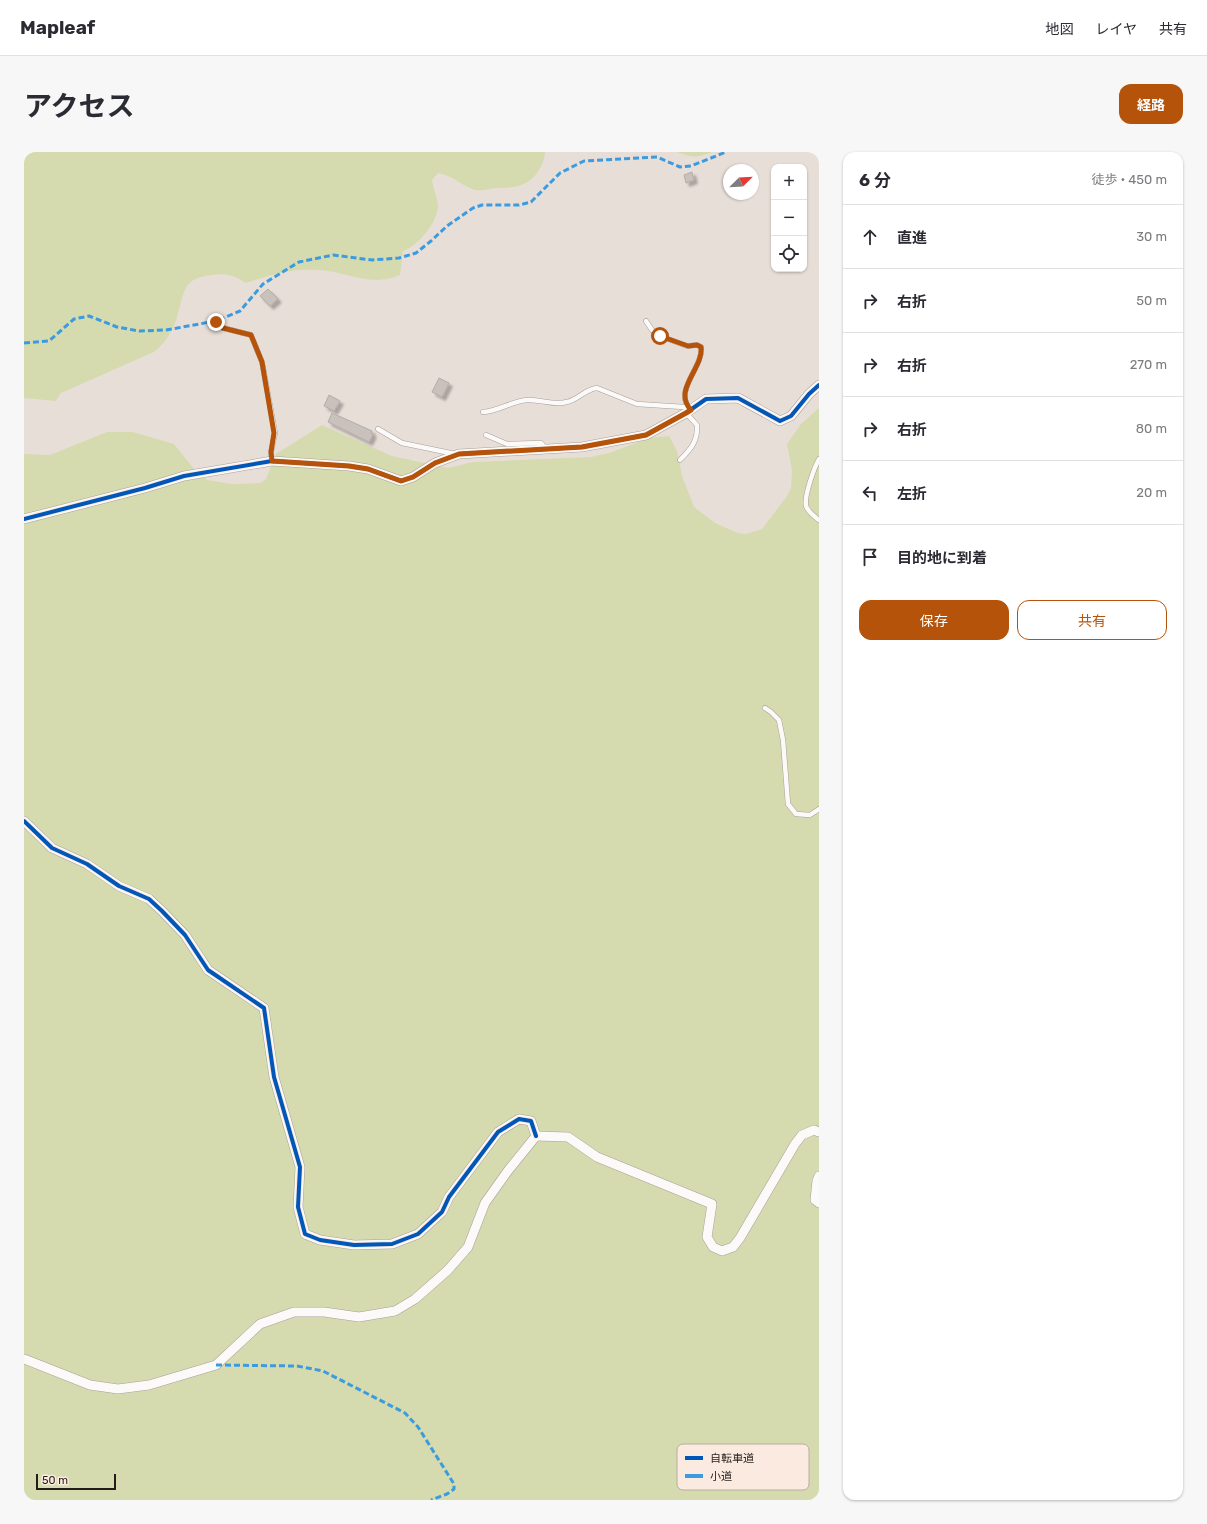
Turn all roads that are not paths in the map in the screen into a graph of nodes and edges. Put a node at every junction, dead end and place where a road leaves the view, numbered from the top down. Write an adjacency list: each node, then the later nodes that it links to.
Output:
1 (646, 321): 5 (lane)
2 (216, 322): 12 (lane)
3 (819, 385): 5 (street)
4 (482, 412): 5 (lane)
5 (688, 412): 8 (street); 11 (lane)
6 (378, 429): 9 (lane)
7 (486, 435): 8 (lane)
8 (546, 449): 9 (street)
9 (459, 454): 12 (street)
10 (819, 459): 14 (lane)
11 (680, 460)
12 (272, 461): 13 (street)
13 (24, 519)
14 (819, 520)
15 (765, 708): 16 (lane)
16 (819, 809)
17 (24, 822): 19 (street)
18 (819, 1132): 19 (street)
19 (536, 1136): 22 (street)
20 (819, 1176): 21 (street)
21 (819, 1203)
22 (24, 1359)

